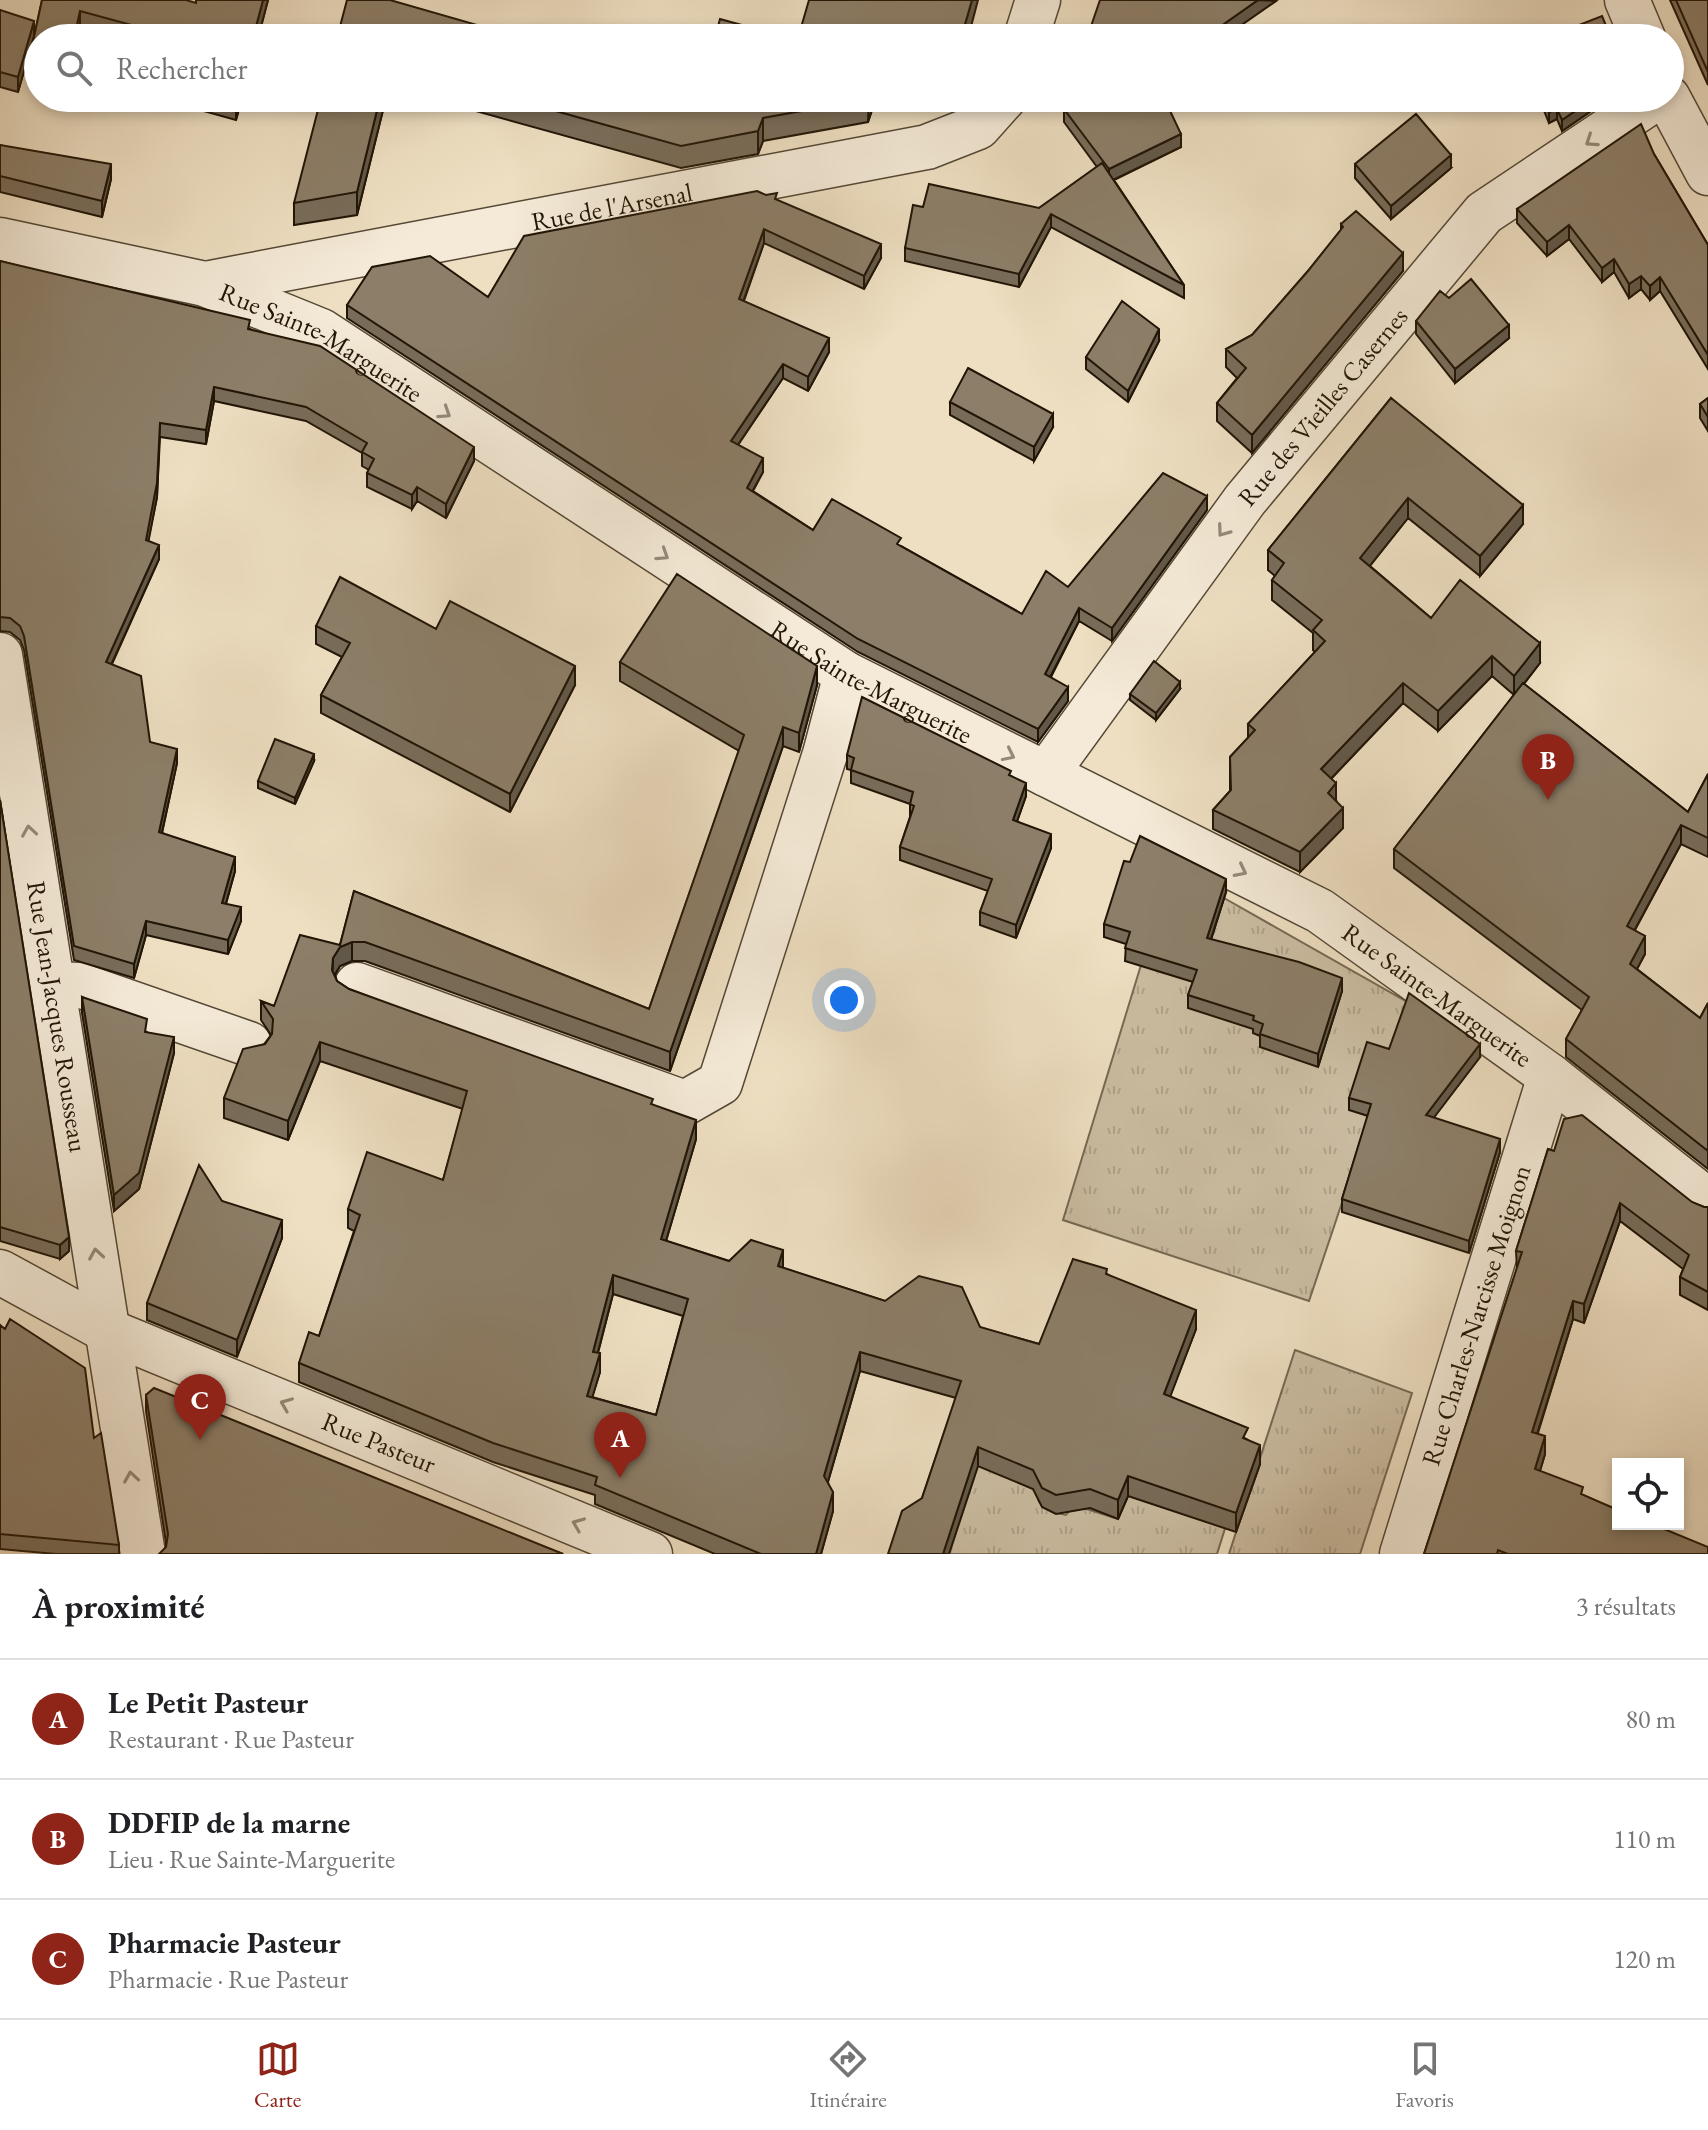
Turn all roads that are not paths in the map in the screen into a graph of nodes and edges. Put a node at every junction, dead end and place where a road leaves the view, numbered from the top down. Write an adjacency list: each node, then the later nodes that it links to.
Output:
1 (1038, 0): 3 (street)
2 (1627, 0): 4 (street)
3 (1030, 24)
4 (1637, 24)
5 (991, 112): 10 (street, Rue de l'Arsenal)
6 (1635, 112): 13 (street, Rue des Vieilles Casernes, one-way to 13)
7 (1675, 112): 8 (street)
8 (1708, 173)
9 (0, 240): 10 (street, Rue Sainte-Marguerite)
10 (205, 284): 12 (street, Rue Sainte-Marguerite, one-way to 12)
11 (0, 655): 14 (street, Rue Jean-Jacques Rousseau, one-way to 11)
12 (846, 674): 13 (street, Rue Sainte-Marguerite, one-way to 13); 15 (street)
13 (1046, 774): 17 (street, Rue Sainte-Marguerite, one-way to 17)
14 (54, 984): 16 (street); 20 (street, Rue Jean-Jacques Rousseau, one-way to 14)
15 (357, 985)
16 (249, 1044)
17 (1550, 1076): 18 (street, Rue Sainte-Marguerite); 23 (street, Rue Charles-Narcisse Moignon)
18 (1708, 1201)
19 (0, 1272): 20 (street, Rue Pasteur)
20 (108, 1331): 21 (street, Rue Jean-Jacques Rousseau, one-way to 20); 22 (street, Rue Pasteur, one-way to 20)
21 (143, 1554)
22 (650, 1554)
23 (1402, 1554)

